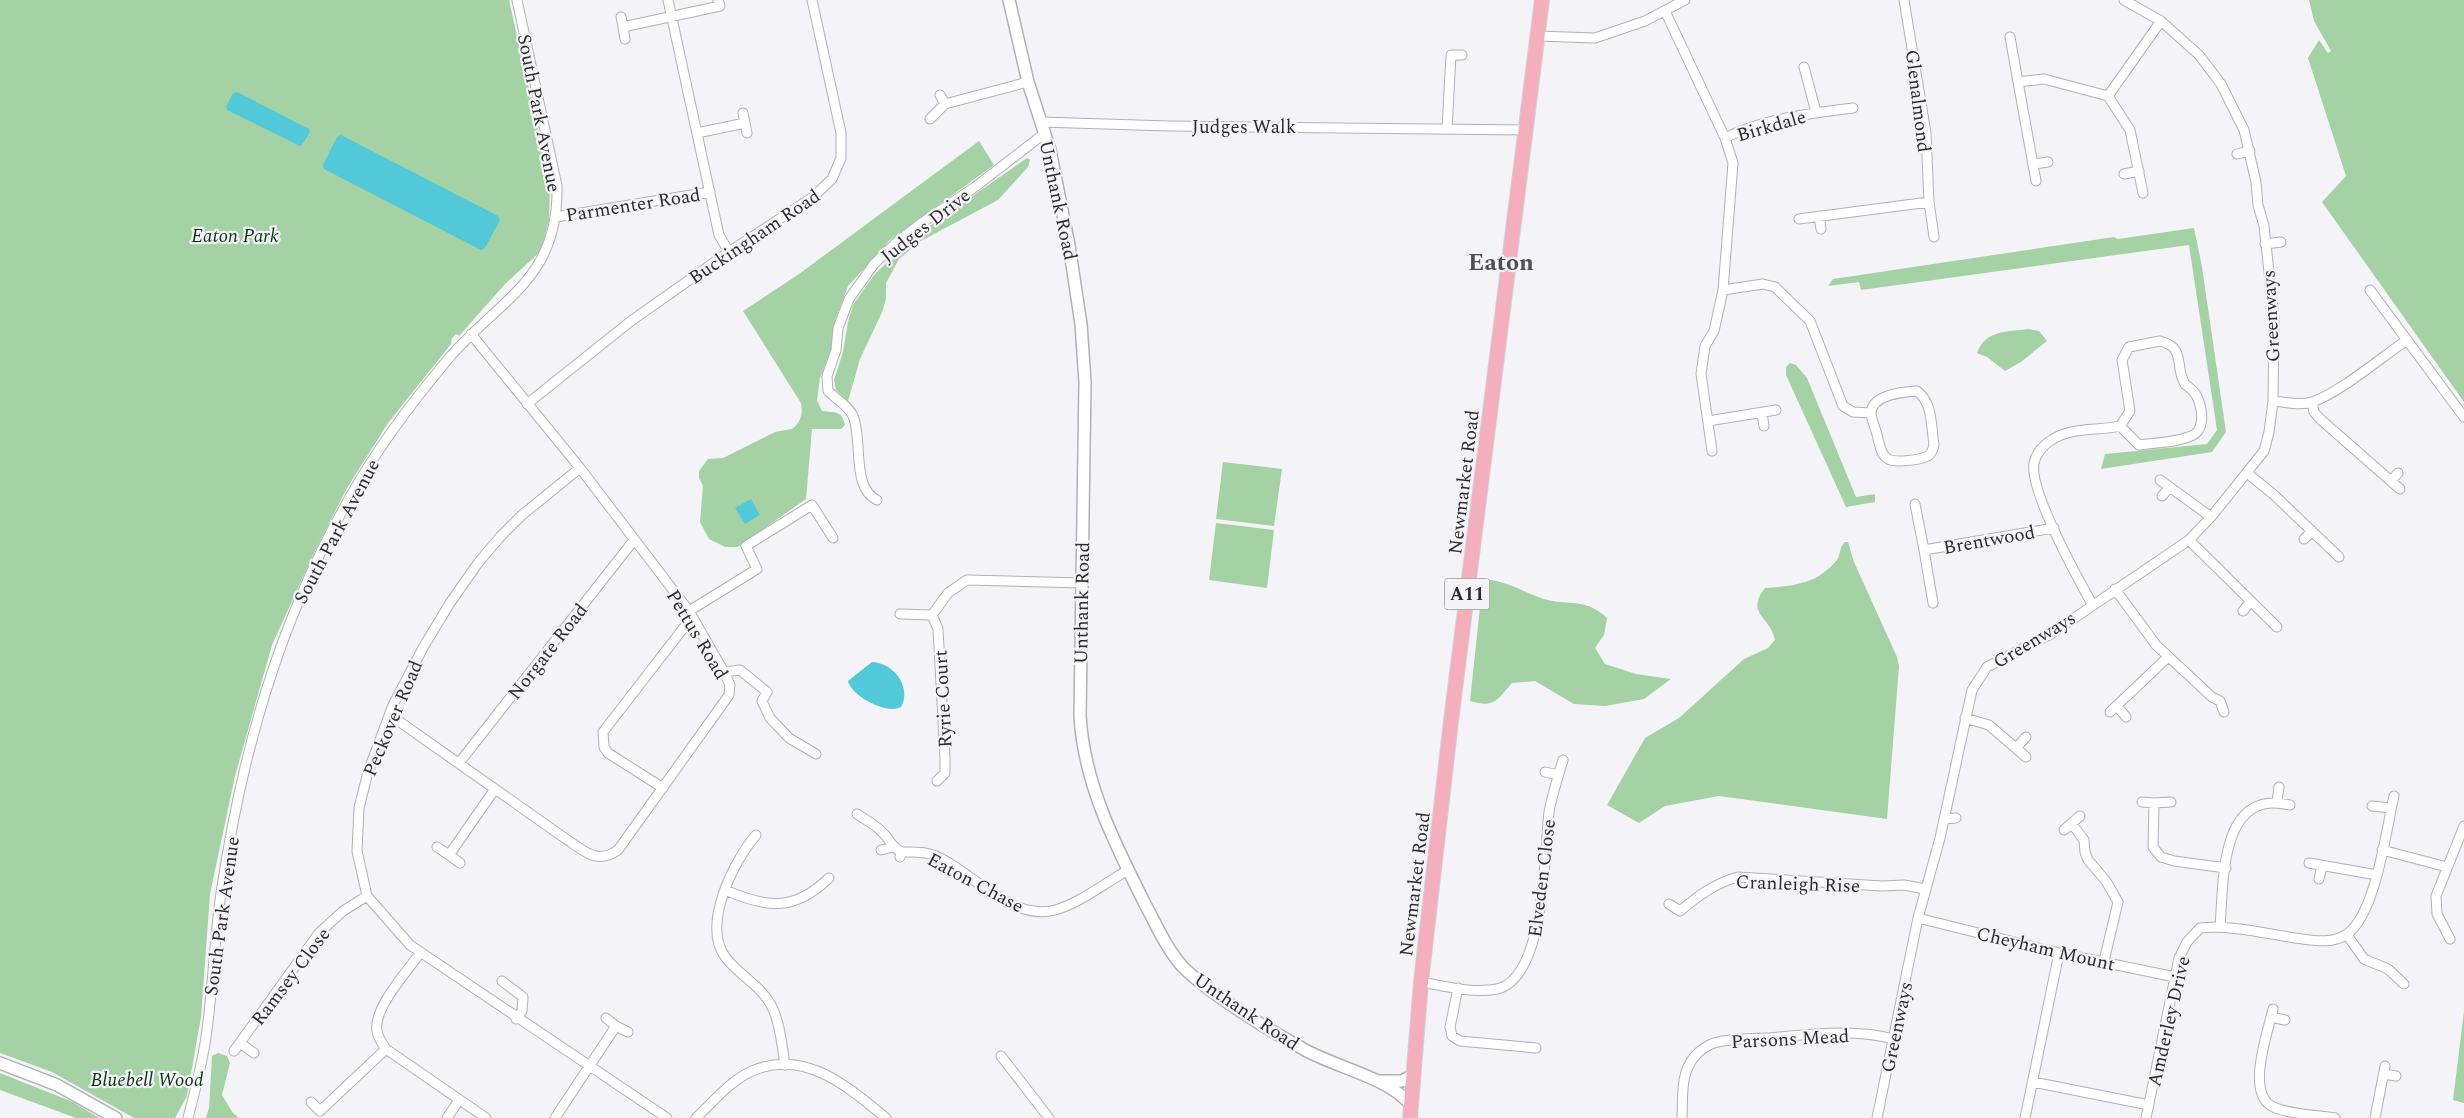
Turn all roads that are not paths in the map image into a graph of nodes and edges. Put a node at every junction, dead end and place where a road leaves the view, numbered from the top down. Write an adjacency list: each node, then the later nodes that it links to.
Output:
1 (517, 0): 48 (street, South Park Avenue)
2 (668, 0): 11 (street)
3 (812, 0): 54 (street, Buckingham Road)
4 (1009, 0): 20 (street, Unthank Road)
5 (1542, 0): 15 (highway, Newmarket Road / A11)
6 (1685, 0): 10 (street)
7 (1904, 0): 46 (street, Glenalmond)
8 (2124, 0): 13 (street, Greenways)
9 (720, 7): 11 (street)
10 (1665, 11): 15 (street); 36 (street)
11 (671, 17): 14 (street); 33 (street)
12 (621, 18): 14 (street)
13 (2161, 21): 23 (street); 37 (street, Greenways)
14 (623, 27): 17 (street)
15 (1537, 36): 32 (highway, Newmarket Road / A11)
16 (2010, 37): 21 (street)
17 (625, 39)
18 (1462, 55): 31 (street)
19 (1804, 67): 26 (street, Birkdale)
20 (1028, 82): 24 (street); 29 (street, Unthank Road)
21 (2018, 82): 23 (street); 40 (street)
22 (940, 94): 24 (street)
23 (2108, 96): 41 (street)
24 (945, 104): 28 (street)
25 (1853, 108): 26 (street, Birkdale)
26 (1816, 112): 36 (street, Birkdale)
27 (743, 113): 30 (street)
28 (930, 119)
29 (1041, 122): 31 (street, Judges Walk); 35 (street, Unthank Road)
30 (745, 123): 33 (street); 34 (street)
31 (1447, 129): 32 (street, Judges Walk)
32 (1526, 130): 161 (highway, Newmarket Road / A11)
33 (697, 133): 44 (street)
34 (747, 133)
35 (1045, 134): 78 (street, Judges Drive); 89 (street, Unthank Road)
36 (1726, 138): 55 (street)
37 (2250, 151): 38 (street); 53 (street, Greenways)
38 (2237, 154)
39 (2048, 162): 40 (street)
40 (2034, 164): 43 (street)
41 (2140, 171): 42 (street); 45 (street)
42 (2124, 174)
43 (2036, 181)
44 (710, 192): 48 (street, Parmenter Road); 54 (street)
45 (2143, 193)
46 (1929, 202): 47 (street); 51 (street, Glenalmond)
47 (1819, 216): 49 (street); 50 (street)
48 (556, 217): 57 (street, South Park Avenue)
49 (1799, 219)
50 (1821, 229)
51 (1934, 237)
52 (2281, 242): 53 (street, Greenways)
53 (2265, 244): 59 (street, Greenways)
54 (729, 252): 61 (street, Buckingham Road)
55 (1723, 290): 64 (street); 66 (street)
56 (2370, 290): 58 (street)
57 (470, 334): 61 (street, Pettus Road); 189 (street, South Park Avenue)
58 (2407, 340): 60 (street); 65 (street)
59 (2273, 401): 60 (street); 71 (street, Greenways)
60 (2312, 402): 74 (street)
61 (527, 404): 70 (street, Pettus Road)
62 (1776, 410): 63 (street)
63 (1762, 413): 66 (street); 67 (street)
64 (1871, 413): 64 (street)
65 (2464, 417)
66 (1708, 421): 69 (street)
67 (1764, 426)
68 (2120, 426): 68 (street); 81 (street, Brentwood)
69 (1712, 451)
70 (580, 468): 85 (street, Pettus Road); 103 (street, Peckover Road)
71 (2247, 473): 80 (street, Greenways); 82 (street)
72 (2398, 473): 74 (street)
73 (2160, 480): 75 (street)
74 (2391, 481): 76 (street)
75 (2170, 487): 77 (street); 80 (street)
76 (2400, 489)
77 (2162, 496)
78 (877, 500)
79 (1915, 504): 87 (street, Brentwood)
80 (2210, 517): 86 (street, Greenways)
81 (2054, 528): 87 (street, Brentwood); 93 (street, Brentwood)
82 (2312, 531): 84 (street); 88 (street)
83 (833, 538): 95 (street)
84 (2304, 539)
85 (634, 540): 95 (street, Pettus Road); 110 (street, Norgate Road)
86 (2189, 540): 90 (street, Greenways); 91 (street)
87 (1924, 550): 92 (street, Brentwood)
88 (2339, 557)
89 (1082, 583): 97 (street); 144 (street, Unthank Road)
90 (2115, 589): 93 (street, Greenways); 99 (street)
91 (2250, 602): 94 (street); 98 (street)
92 (1933, 603)
93 (2092, 604): 104 (street, Greenways)
94 (2243, 611)
95 (691, 614): 100 (street, Pettus Road); 115 (street)
96 (900, 614): 97 (street)
97 (932, 616): 113 (street, Ryrie Court)
98 (2277, 626)
99 (2168, 656): 101 (street); 102 (street)
100 (724, 672): 106 (street); 115 (street, Pettus Road)
101 (2224, 712)
102 (2126, 717)
103 (388, 718): 110 (street, Pettus Road); 150 (street, Peckover Road)
104 (1965, 718): 107 (street); 128 (street, Greenways)
105 (2026, 737): 107 (street)
106 (813, 748)
107 (2016, 748): 108 (street)
108 (2026, 757)
109 (1563, 760): 112 (street, Elveden Close)
110 (459, 763): 116 (street, Pettus Road)
111 (1545, 772): 112 (street)
112 (1558, 775): 163 (street, Elveden Close)
113 (937, 781)
114 (2279, 787): 118 (street)
115 (663, 788): 116 (street, Pettus Road)
116 (495, 789): 138 (street)
117 (2394, 796): 124 (street)
118 (2277, 801): 122 (street); 143 (street)
119 (2142, 802): 121 (street)
120 (2172, 802): 121 (street)
121 (2154, 803): 143 (street)
122 (2290, 805)
123 (2372, 806): 124 (street)
124 (2391, 808): 137 (street)
125 (857, 814): 135 (street, Eaton Chase)
126 (2080, 816): 129 (street)
127 (1956, 818): 128 (street)
128 (1944, 819): 148 (street, Greenways)
129 (2072, 824): 131 (street); 158 (street)
130 (2464, 826): 133 (street)
131 (2064, 830)
132 (756, 835): 149 (street)
133 (2462, 838): 142 (street)
134 (436, 847): 138 (street)
135 (893, 847): 136 (street); 144 (street, Eaton Chase)
136 (881, 850)
137 (2382, 850): 142 (street); 145 (street)
138 (449, 855): 139 (street)
139 (460, 863)
140 (2309, 864): 141 (street)
141 (2322, 866): 145 (street); 147 (street)
142 (2447, 867): 155 (street)
143 (2226, 868): 153 (street)
144 (1128, 870): 181 (street, Unthank Road)
145 (2377, 876): 154 (street)
146 (829, 878): 149 (street)
147 (2320, 878)
148 (1925, 889): 151 (street, Cranleigh Rise); 152 (street, Greenways)
149 (725, 890): 177 (street)
150 (367, 896): 156 (street, Peckover Road); 170 (street, Ramsey Close)
151 (1669, 904)
152 (1918, 918): 157 (street, Cheyham Mount); 169 (street, Greenways)
153 (2220, 926): 154 (street, Amderley Drive); 159 (street, Amderley Drive)
154 (2347, 934): 162 (street)
155 (2450, 939)
156 (420, 953): 165 (street, Peckover Road); 172 (street)
157 (2059, 953): 158 (street, Cheyham Mount); 182 (street)
158 (2104, 961): 159 (street, Cheyham Mount)
159 (2175, 977): 185 (street, Amderley Drive)
160 (502, 981): 165 (street)
161 (1421, 982): 163 (street, Elveden Close); 179 (highway, Newmarket Road / A11)
162 (2404, 984)
163 (1458, 988): 171 (street)
164 (606, 1018): 167 (street)
165 (516, 1019): 178 (street, Peckover Road)
166 (2285, 1020): 201 (street)
167 (616, 1026): 168 (street); 178 (street)
168 (628, 1032)
169 (1893, 1039): 197 (street, Parsons Mead); 198 (street, Greenways)
170 (240, 1043): 173 (street, Ramsey Close); 174 (street, Ramsey Close)
171 (1536, 1048)
172 (386, 1049): 183 (street); 187 (street)
173 (234, 1052)
174 (254, 1053)
175 (1001, 1056): 196 (street)
176 (0, 1063): 188 (street)
177 (785, 1065): 194 (street); 195 (street)
178 (589, 1067): 192 (street); 193 (street, Peckover Road)
179 (1412, 1075): 181 (street, Unthank Road); 186 (highway, Newmarket Road / A11)
180 (2396, 1076): 202 (street)
181 (1375, 1081): 186 (street, Unthank Road)
182 (2033, 1082): 185 (street); 199 (street)
183 (459, 1100): 190 (street); 191 (street)
184 (311, 1102): 187 (street)
185 (2149, 1104): 200 (street, Amderley Drive)
186 (1410, 1111)
187 (323, 1115)
188 (116, 1118)
189 (188, 1118)
190 (447, 1118)
191 (486, 1118)
192 (555, 1118)
193 (667, 1118)
194 (696, 1118)
195 (886, 1118)
196 (1049, 1118)
197 (1682, 1118)
198 (1877, 1118)
199 (2025, 1118)
200 (2146, 1118)
201 (2335, 1118)
202 (2375, 1118)

